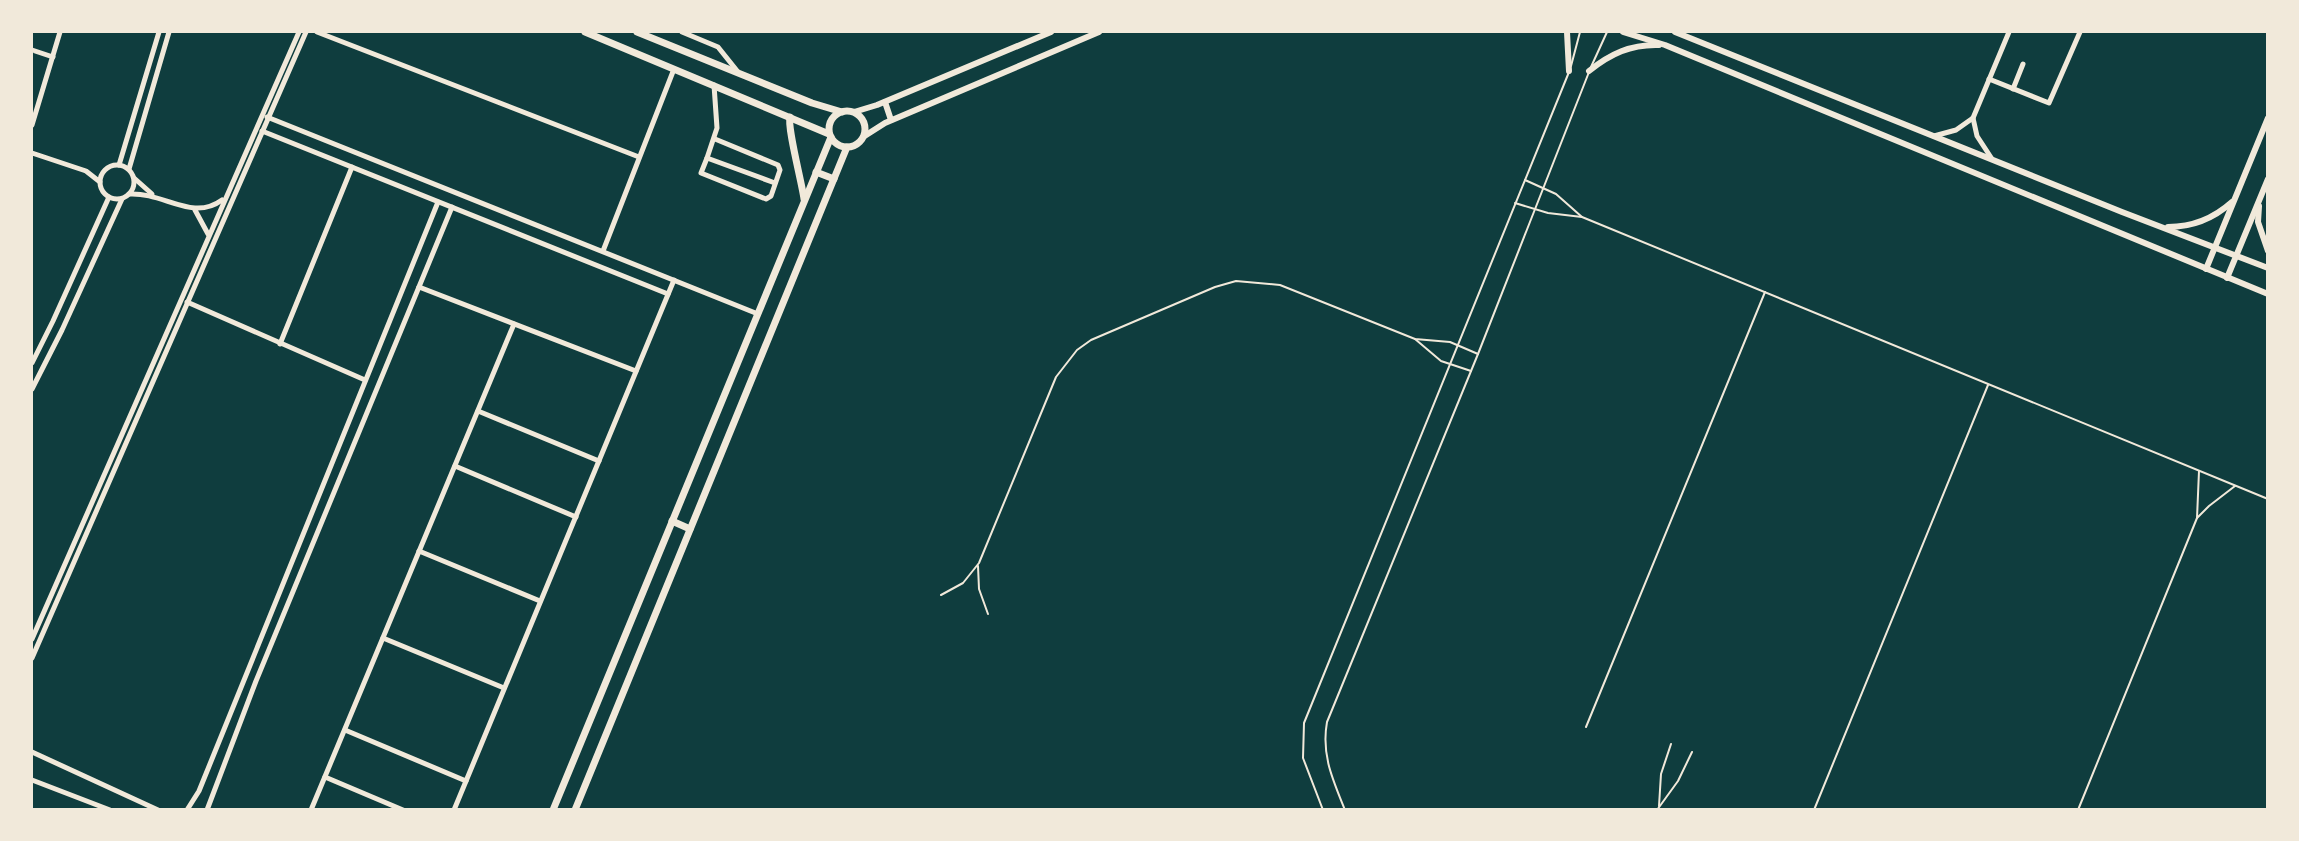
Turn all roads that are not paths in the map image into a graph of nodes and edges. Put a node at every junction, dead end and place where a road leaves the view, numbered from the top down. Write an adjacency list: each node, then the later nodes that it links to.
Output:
1 (60, 32): 23 (street)
2 (159, 32): 51 (street)
3 (169, 32): 54 (street)
4 (299, 32): 68 (street)
5 (306, 32): 35 (street)
6 (317, 32): 48 (street)
7 (585, 32): 25 (main road)
8 (637, 32): 28 (main road)
9 (682, 32): 28 (street)
10 (1051, 32): 32 (street)
11 (1099, 32): 39 (street)
12 (1567, 32): 26 (street)
13 (1580, 32): 26 (lane)
14 (1607, 32): 27 (lane)
15 (1623, 32): 20 (street)
16 (1648, 32): 20 (street)
17 (1675, 32): 43 (street)
18 (2009, 32): 29 (street)
19 (2080, 32): 31 (street)
20 (1652, 40): 21 (street)
21 (1665, 45): 27 (street); 88 (street)
22 (32, 50): 23 (street)
23 (53, 57): 40 (street)
24 (2023, 64): 31 (street)
25 (674, 69): 30 (main road); 48 (street)
26 (1569, 71): 60 (lane)
27 (1589, 71): 63 (lane)
28 (739, 73): 33 (main road)
29 (1989, 79): 31 (street); 37 (street)
30 (714, 85): 36 (main road); 45 (street)
31 (2013, 88)
32 (885, 102): 34 (street); 39 (street)
33 (842, 112): 34 (main road); 42 (main road)
34 (854, 112): 44 (main road)
35 (267, 117): 41 (street); 79 (street)
36 (790, 117): 42 (main road); 71 (main road)
37 (1973, 118): 43 (street); 50 (street)
38 (2268, 118): 72 (street)
39 (891, 120): 44 (street)
40 (32, 125)
41 (262, 131): 52 (street); 96 (street)
42 (830, 136): 46 (main road); 56 (main road)
43 (1935, 136): 50 (street)
44 (863, 137): 46 (main road)
45 (715, 139): 49 (street); 62 (street)
46 (847, 147): 58 (main road)
47 (32, 153): 55 (street)
48 (639, 157): 83 (street)
49 (707, 158): 62 (street); 62 (street)
50 (1994, 160): 78 (street)
51 (119, 165): 53 (street); 54 (street)
52 (352, 167): 70 (street); 100 (street)
53 (105, 169): 55 (street); 61 (street)
54 (129, 169): 57 (street)
55 (86, 171): 61 (street)
56 (816, 172): 58 (main road); 71 (main road)
57 (134, 177): 64 (street); 65 (street)
58 (834, 179): 119 (main road)
59 (2268, 179): 69 (street)
60 (1525, 180): 63 (lane); 73 (lane)
61 (100, 182): 66 (street)
62 (775, 183)
63 (1543, 188): 76 (lane); 77 (lane)
64 (129, 194): 65 (street); 67 (street)
65 (153, 195): 75 (street)
66 (109, 197): 67 (street); 103 (street)
67 (122, 199): 109 (street)
68 (223, 200): 75 (street); 80 (street)
69 (2259, 200): 84 (street); 85 (street)
70 (438, 202): 74 (street); 86 (street)
71 (804, 202): 97 (main road)
72 (2232, 202): 78 (street); 82 (street)
73 (1515, 203): 76 (lane); 101 (lane)
74 (452, 207): 81 (street); 89 (street)
75 (195, 210): 80 (street)
76 (1533, 210): 77 (lane); 102 (lane)
77 (1582, 217): 93 (lane)
78 (2159, 227): 82 (street)
79 (547, 230): 81 (street); 83 (street)
80 (208, 234): 124 (street)
81 (542, 243): 94 (street)
82 (2215, 246): 85 (street); 88 (street)
83 (603, 251): 91 (street)
84 (2268, 251)
85 (2236, 255): 87 (street); 90 (street)
86 (412, 265): 89 (street); 107 (street)
87 (2268, 268)
88 (2206, 269): 90 (street)
89 (426, 270): 92 (street)
90 (2227, 278): 95 (street)
91 (674, 280): 94 (street); 97 (street)
92 (419, 286): 98 (street); 127 (street)
93 (1765, 292): 108 (lane); 133 (lane)
94 (668, 294): 105 (street)
95 (2268, 294)
96 (187, 302): 100 (street); 126 (street)
97 (758, 314): 118 (main road)
98 (514, 324): 105 (street); 110 (street)
99 (1415, 339): 101 (lane); 104 (lane); 121 (lane)
100 (280, 344): 107 (street)
101 (1458, 344): 102 (lane); 104 (lane)
102 (1478, 354): 106 (lane)
103 (32, 363)
104 (1449, 365): 106 (lane); 151 (lane)
105 (636, 371): 111 (street)
106 (1471, 371): 152 (lane)
107 (365, 380): 125 (street)
108 (1988, 384): 113 (lane); 153 (lane)
109 (32, 388)
110 (478, 411): 111 (street); 112 (street)
111 (598, 461): 116 (street)
112 (455, 466): 116 (street); 120 (street)
113 (2199, 471): 114 (lane); 117 (lane)
114 (2235, 486): 115 (lane); 117 (lane)
115 (2268, 499)
116 (576, 517): 123 (street)
117 (2197, 518): 154 (lane)
118 (672, 521): 119 (main road); 149 (main road)
119 (690, 529): 150 (main road)
120 (419, 551): 123 (street); 129 (street)
121 (979, 563): 122 (lane); 128 (lane)
122 (941, 595)
123 (540, 601): 132 (street)
124 (46, 606): 126 (street); 130 (street)
125 (273, 607): 127 (street); 144 (street)
126 (53, 608): 131 (street)
127 (285, 611): 145 (street)
128 (988, 614)
129 (383, 638): 132 (street); 134 (street)
130 (32, 639)
131 (32, 658)
132 (504, 688): 140 (street)
133 (1586, 727)
134 (345, 730): 138 (street); 140 (street)
135 (1671, 744): 141 (lane)
136 (32, 752): 143 (street)
137 (1692, 753): 141 (lane)
138 (325, 777): 146 (street); 147 (street)
139 (32, 780): 142 (street)
140 (466, 781): 148 (street)
141 (1658, 808)
142 (110, 810)
143 (158, 810)
144 (187, 810)
145 (207, 810)
146 (311, 810)
147 (403, 810)
148 (454, 810)
149 (553, 810)
150 (575, 810)
151 (1323, 810)
152 (1345, 810)
153 (1814, 810)
154 (2078, 810)

